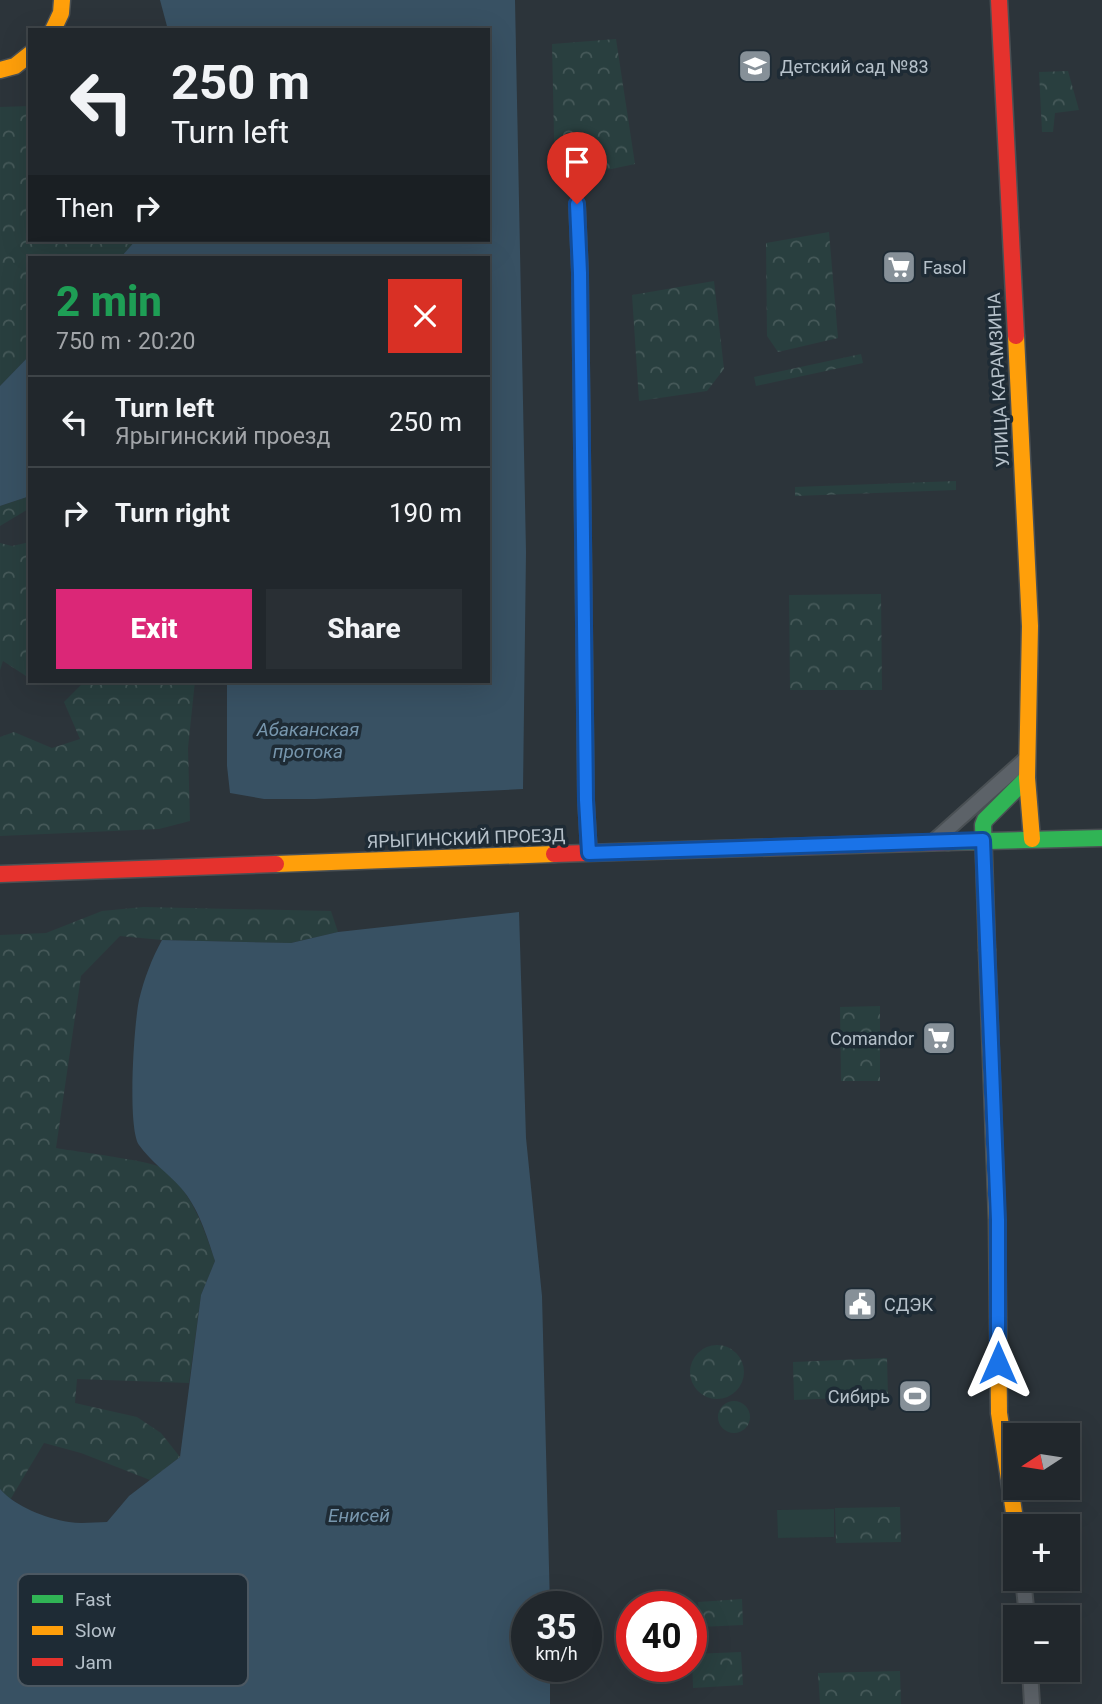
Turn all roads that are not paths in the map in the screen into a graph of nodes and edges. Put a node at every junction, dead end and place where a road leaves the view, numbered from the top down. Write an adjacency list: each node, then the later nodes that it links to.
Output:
1 (62, 0): 3 (street)
2 (999, 0): 7 (street, УЛИЦА КАРАМЗИНА)
3 (54, 28)
4 (28, 56): 5 (street)
5 (0, 70)
6 (577, 204): 13 (street)
7 (1027, 758): 8 (street, УЛИЦА КАРАМЗИНА); 12 (street)
8 (1027, 778): 10 (street, УЛИЦА КАРАМЗИНА); 11 (street)
9 (1102, 838): 10 (street, ЯРЫГИНСКИЙ ПРОЕЗД)
10 (1032, 839): 11 (street, ЯРЫГИНСКИЙ ПРОЕЗД)
11 (983, 840): 12 (street, ЯРЫГИНСКИЙ ПРОЕЗД); 15 (street)
12 (932, 843): 13 (street, ЯРЫГИНСКИЙ ПРОЕЗД)
13 (589, 853): 14 (street, ЯРЫГИНСКИЙ ПРОЕЗД)
14 (0, 874)
15 (1014, 1514)
16 (1031, 1682): 17 (street)
17 (1032, 1704)

